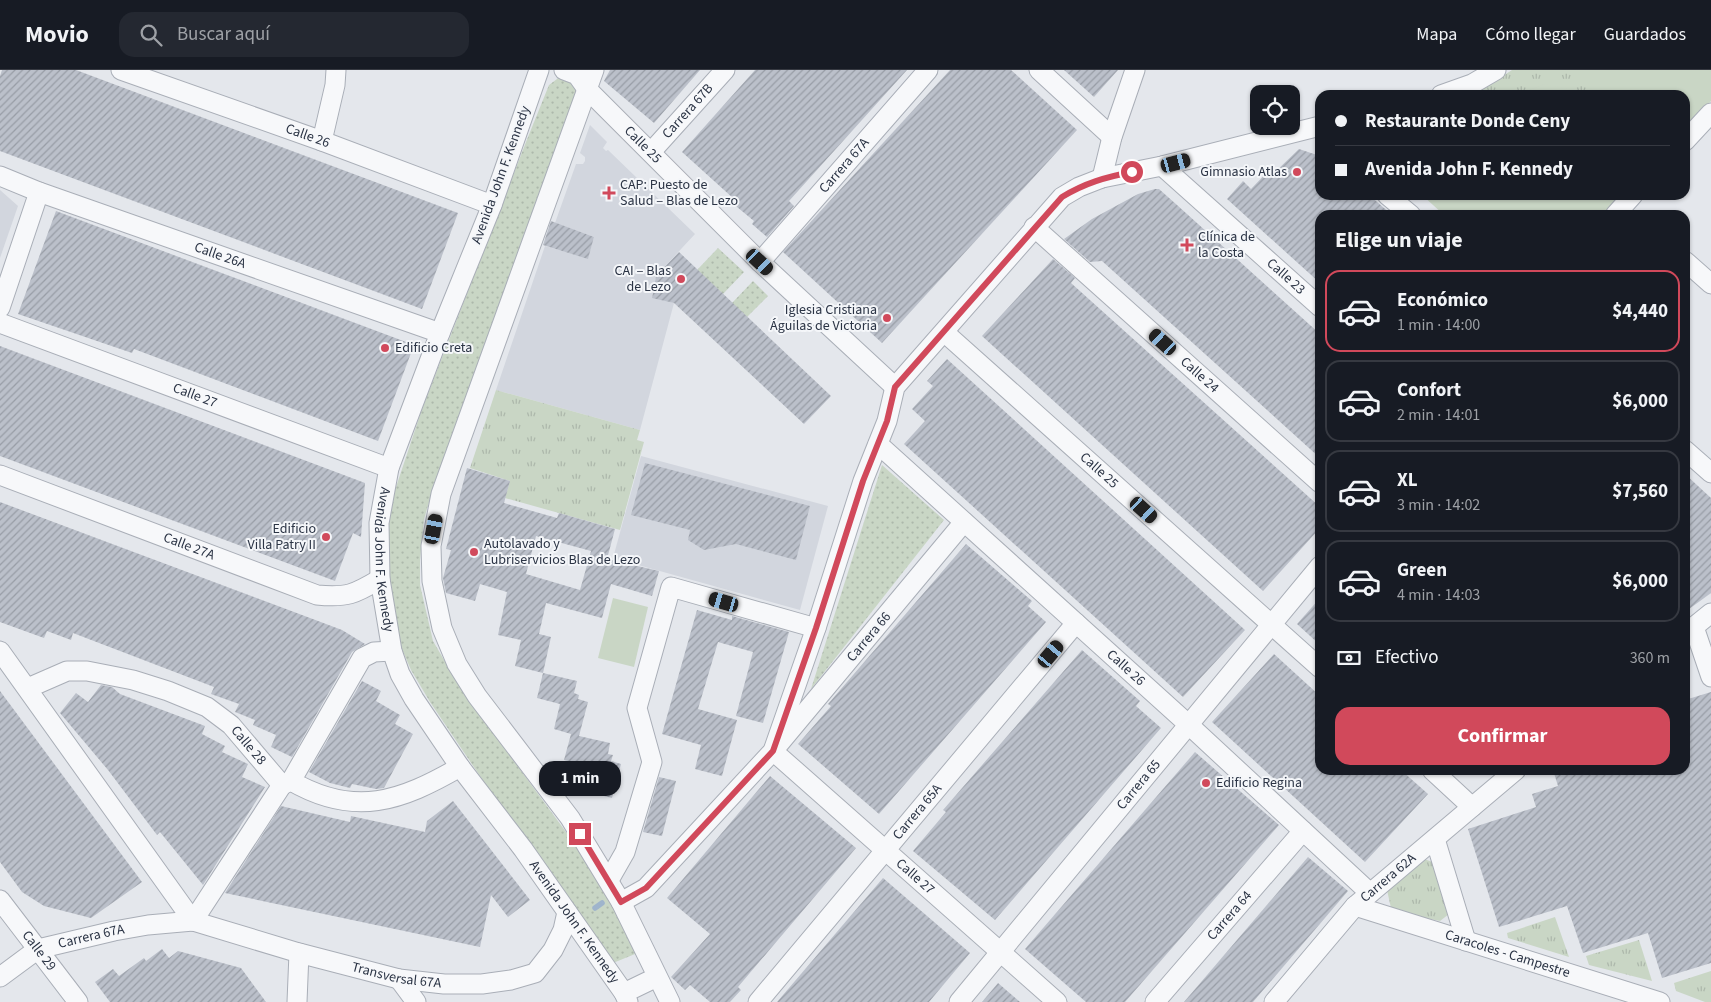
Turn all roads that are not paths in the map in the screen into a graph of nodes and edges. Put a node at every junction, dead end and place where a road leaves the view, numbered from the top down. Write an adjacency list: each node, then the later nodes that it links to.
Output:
1 (121, 70): 15 (street, Calle 26)
2 (336, 70): 15 (street)
3 (539, 70): 22 (street, Avenida John F. Kennedy)
4 (725, 70): 16 (street, Carrera 67B)
5 (928, 70): 25 (street, Carrera 67A)
6 (1039, 70): 14 (street)
7 (1135, 70): 14 (street)
8 (1496, 70): 10 (street)
9 (581, 76): 16 (street, Calle 25); 63 (street)
10 (1455, 90)
11 (1711, 113): 13 (street)
12 (1315, 132): 17 (street)
13 (1690, 136)
14 (1112, 137): 19 (street)
15 (322, 141): 22 (street, Calle 26)
16 (651, 152): 25 (street, Calle 25)
17 (1162, 166): 19 (street); 28 (street, Calle 23)
18 (0, 176): 20 (street, Calle 26A)
19 (1102, 178): 24 (street)
20 (39, 192): 29 (street); 32 (street, Calle 26A)
21 (1393, 200): 23 (street)
22 (492, 205): 32 (street, Avenida John F. Kennedy)
23 (1405, 210)
24 (1034, 227): 31 (street); 39 (street, Calle 24)
25 (760, 262): 33 (street, Calle 25)
26 (1690, 265): 27 (street)
27 (1711, 284)
28 (1315, 303)
29 (0, 308)
30 (0, 323): 36 (street, Calle 27)
31 (944, 332): 33 (street); 45 (street, Calle 25)
32 (440, 333): 36 (street, Avenida John F. Kennedy)
33 (895, 387): 34 (street, Carrera 66)
34 (878, 444): 40 (street, Calle 26); 46 (street, Carrera 66)
35 (1690, 454): 37 (street)
36 (389, 468): 42 (street, Avenida John F. Kennedy)
37 (1711, 473)
38 (0, 475): 42 (street, Calle 27A)
39 (1315, 479)
40 (964, 522): 44 (street, Calle 26); 54 (street, Carrera 66)
41 (1315, 572): 45 (street, Carrera 65)
42 (380, 579): 49 (street, Avenida John F. Kennedy)
43 (1711, 613): 47 (street)
44 (1076, 624): 53 (street, Calle 26); 62 (street, Carrera 65A)
45 (1273, 625): 50 (street, Calle 25); 53 (street, Carrera 65)
46 (816, 628): 54 (street, Carrera 66); 63 (street)
47 (1690, 631): 51 (street)
48 (0, 650): 52 (street)
49 (392, 652): 55 (street, Avenida John F. Kennedy); 58 (street)
50 (1315, 663)
51 (1711, 677)
52 (28, 688): 58 (street, Calle 28); 69 (street)
53 (1189, 725): 60 (street, Calle 26); 73 (street, Carrera 65)
54 (773, 751): 62 (street, Calle 27); 66 (street, Carrera 66)
55 (460, 767): 58 (street, Calle 28); 68 (street, Avenida John F. Kennedy)
56 (1437, 775): 59 (street)
57 (1510, 775): 59 (street, Carrera 62A)
58 (286, 783): 69 (street)
59 (1472, 807): 61 (street, Carrera 62A)
60 (1303, 831): 64 (street, Calle 26); 85 (street, Carrera 64)
61 (1435, 839): 64 (street, Carrera 62A); 70 (street)
62 (885, 849): 73 (street, Calle 27); 82 (street, Carrera 65A)
63 (609, 880): 66 (street)
64 (1370, 893): 67 (street, Carrera 62A)
65 (0, 900): 71 (street, Calle 29)
66 (623, 906): 75 (street)
67 (1355, 906): 70 (street, Caracoles - Campestre); 86 (street, Carrera 62A)
68 (567, 912): 76 (street, Transversal 67A); 77 (street, Avenida John F. Kennedy)
69 (193, 921): 71 (street, Carrera 67A); 72 (street, Transversal 67A)
70 (1466, 942): 87 (street, Caracoles - Campestre)
71 (38, 949): 74 (street, Carrera 67A); 78 (street, Calle 29)
72 (299, 953): 76 (street, Transversal 67A); 79 (street)
73 (1000, 953): 83 (street, Carrera 65); 84 (street, Calle 27)
74 (0, 977)
75 (657, 977): 77 (street); 81 (street)
76 (398, 979): 80 (street)
77 (626, 998)
78 (78, 1002)
79 (297, 1002)
80 (416, 1002)
81 (670, 1002)
82 (758, 1002)
83 (959, 1002)
84 (1057, 1002)
85 (1155, 1002)
86 (1274, 1002)
87 (1660, 1002)

